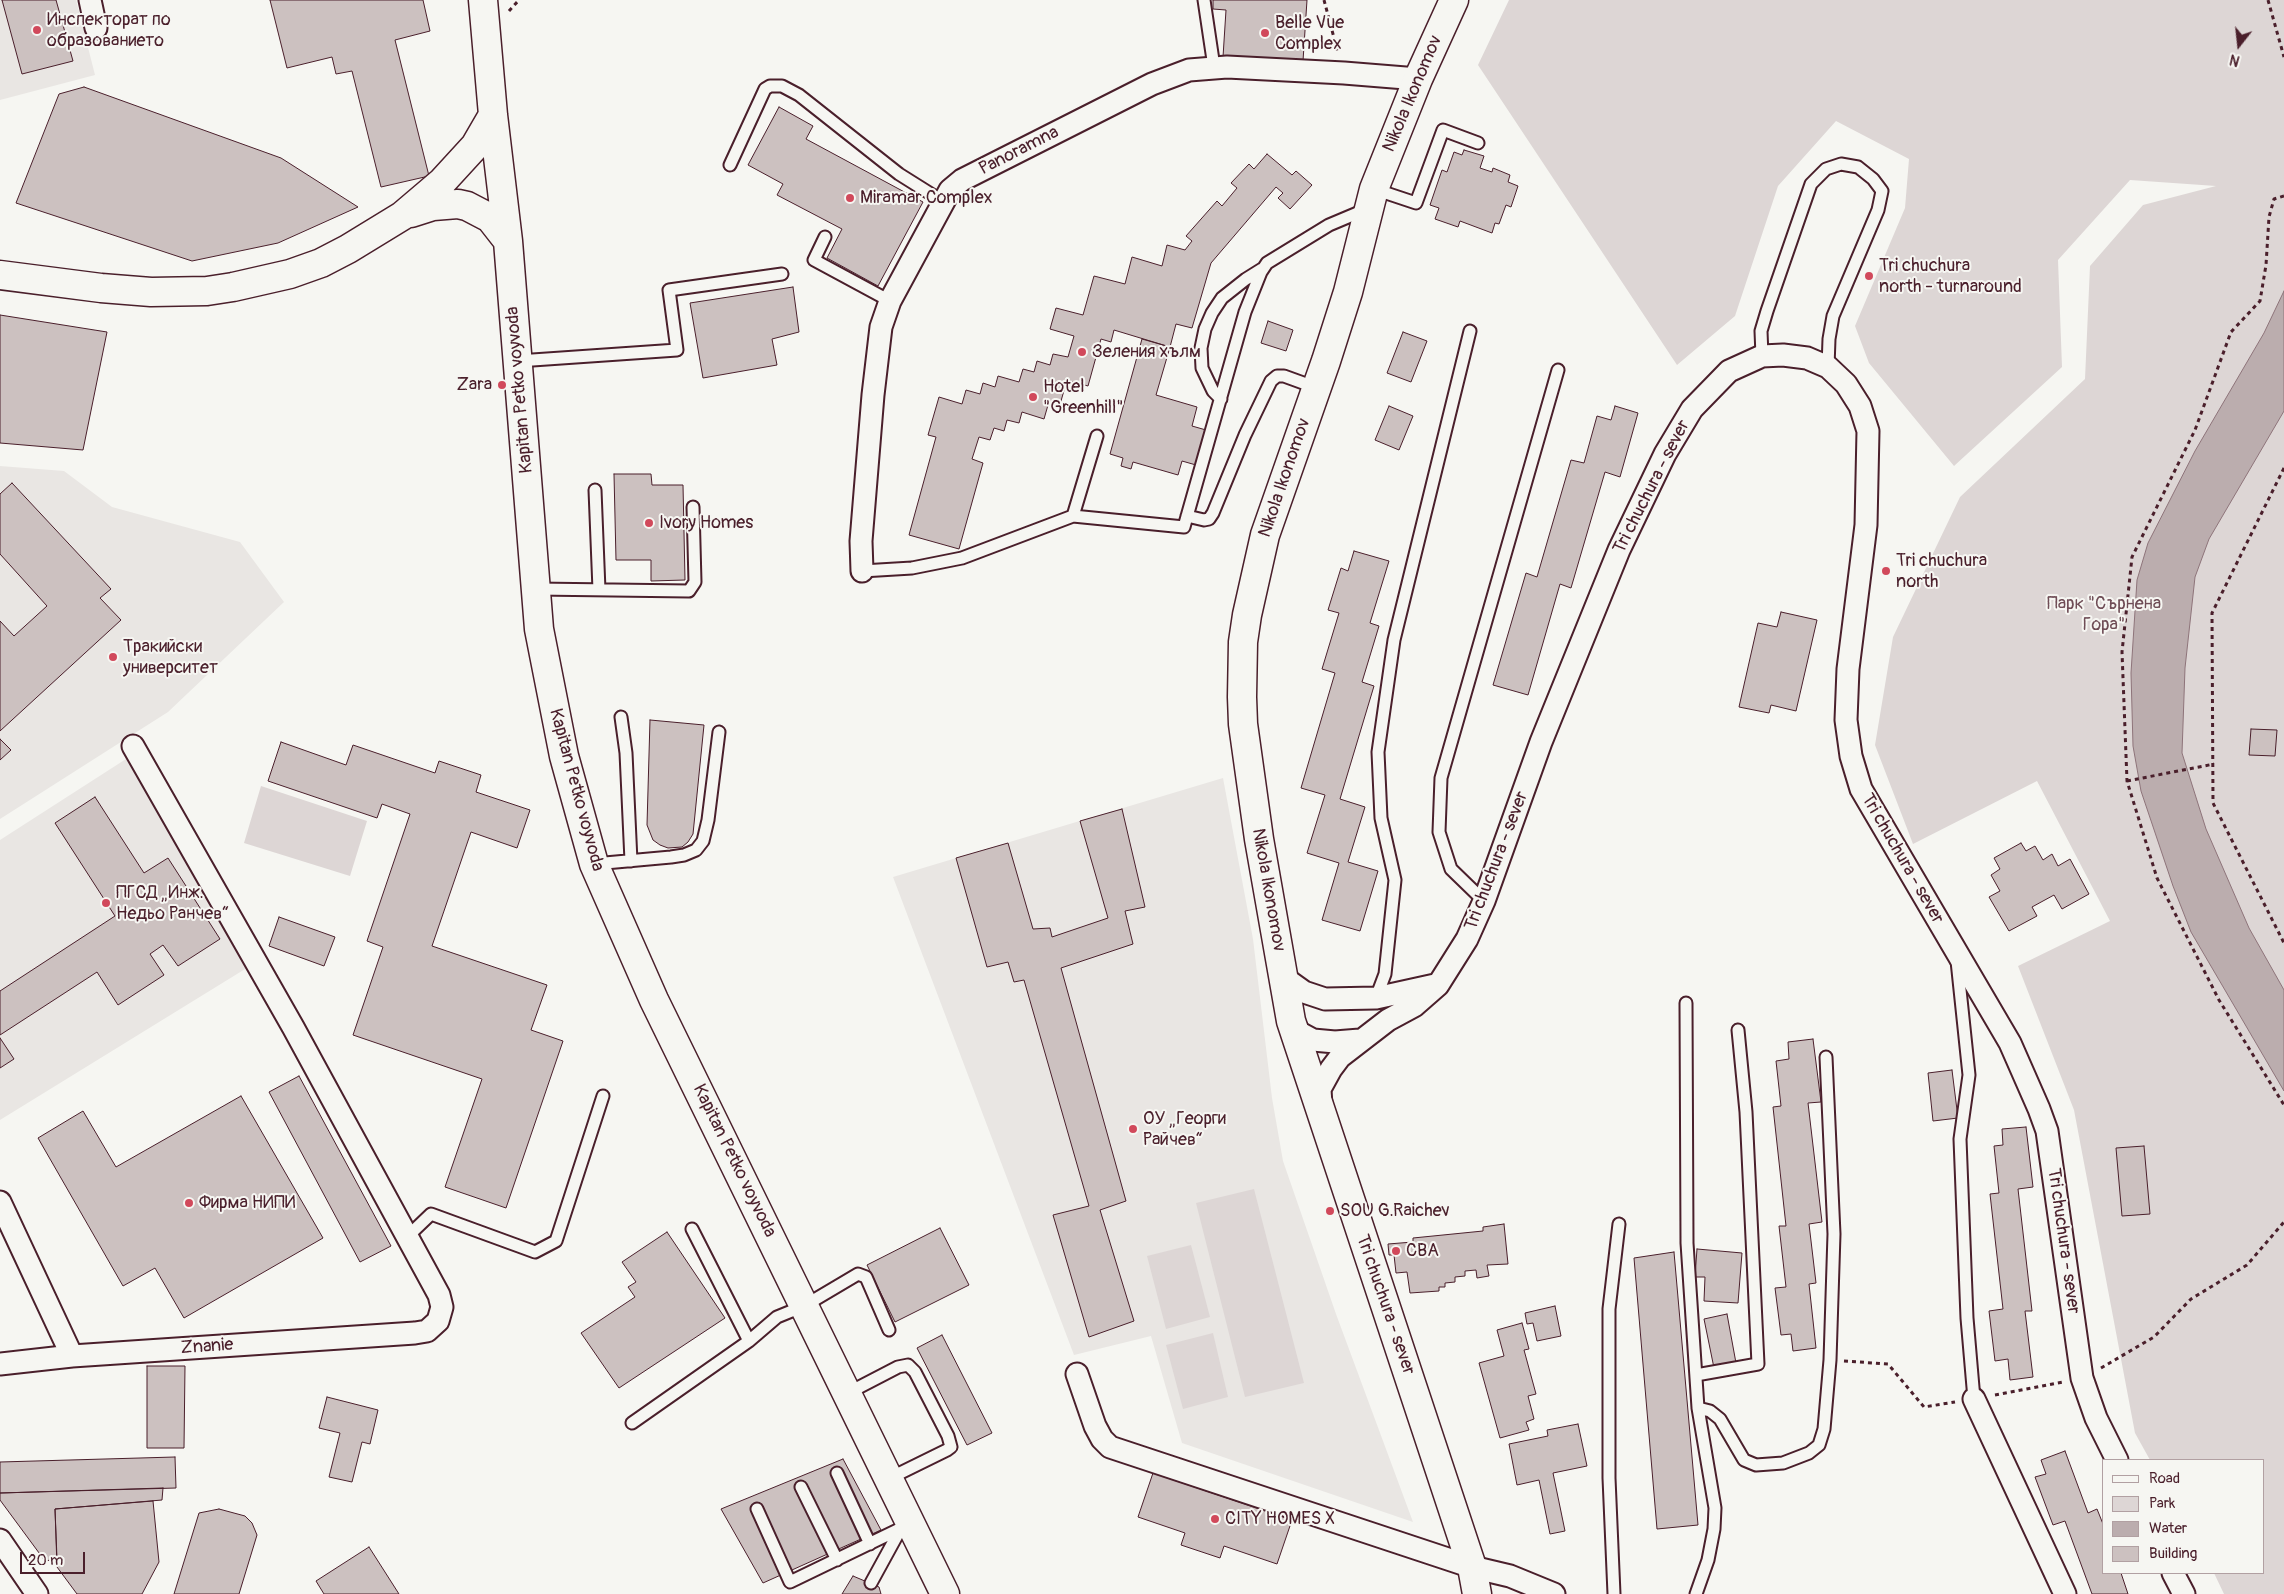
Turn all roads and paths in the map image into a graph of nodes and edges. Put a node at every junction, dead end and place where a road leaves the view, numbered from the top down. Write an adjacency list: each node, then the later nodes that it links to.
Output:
1 (90, 0): 7 (street)
2 (484, 0): 12 (street, Kapitan Petko voyvoda)
3 (1204, 0): 9 (lane)
4 (1324, 0): 10 (path)
5 (1454, 0): 11 (street, Nikola Ikonomov)
6 (2268, 0): 8 (path)
7 (96, 28)
8 (2284, 57)
9 (1214, 67): 10 (street, Panoramna); 17 (street, Panoramna)
10 (1344, 72): 11 (street, Panoramna)
11 (1418, 80): 16 (street, Nikola Ikonomov)
12 (493, 115): 18 (street); 20 (street, Kapitan Petko voyvoda)
13 (1478, 143): 16 (lane)
14 (730, 165): 17 (lane)
15 (2284, 196): 45 (path)
16 (1371, 198): 21 (lane); 30 (street, Nikola Ikonomov)
17 (942, 202): 24 (street, Panoramna)
18 (402, 216): 20 (street); 23 (street)
19 (824, 238): 24 (lane)
20 (508, 241): 27 (street, Kapitan Petko voyvoda)
21 (1263, 268): 31 (lane); 31 (lane)
22 (782, 274): 27 (lane)
23 (0, 275)
24 (890, 301): 38 (street, Panoramna)
25 (1470, 330): 53 (lane)
26 (1762, 356): 28 (street, Tri chuchura - sever); 28 (lane); 48 (street, Tri chuchura - sever)
27 (518, 361): 39 (street, Kapitan Petko voyvoda)
28 (1828, 367): 50 (street, Tri chuchura - sever)
29 (1558, 370): 48 (lane)
30 (1317, 388): 37 (lane); 51 (street, Nikola Ikonomov)
31 (1221, 399): 37 (lane)
32 (1096, 436): 36 (lane)
33 (2284, 468): 44 (path)
34 (595, 490): 40 (lane)
35 (692, 507): 40 (lane)
36 (1073, 516): 37 (lane); 38 (lane)
37 (1187, 516)
38 (862, 571)
39 (536, 589): 40 (lane); 47 (street, Kapitan Petko voyvoda)
40 (599, 590)
41 (621, 717): 46 (lane)
42 (719, 732): 46 (lane)
43 (133, 746): 67 (street)
44 (2214, 764): 45 (path); 49 (path)
45 (2127, 781): 61 (path)
46 (631, 861): 47 (lane)
47 (594, 864): 68 (street, Kapitan Petko voyvoda)
48 (1484, 901): 52 (street, Tri chuchura - sever)
49 (2284, 943)
50 (1956, 951): 76 (street, Tri chuchura - sever); 78 (lane)
51 (1283, 976): 54 (street); 56 (street, Tri chuchura - sever)
52 (1438, 985): 53 (street); 58 (street, Tri chuchura - sever)
53 (1376, 998): 54 (street)
54 (1325, 999): 56 (street)
55 (1686, 1003): 75 (lane)
56 (1290, 1021): 58 (street); 62 (street, Tri chuchura - sever)
57 (1738, 1030): 75 (lane)
58 (1360, 1040): 62 (street, Tri chuchura - sever)
59 (1826, 1057): 72 (lane)
60 (603, 1096): 67 (lane)
61 (2284, 1105)
62 (1323, 1124): 90 (street, Tri chuchura - sever)
63 (0, 1202): 71 (street)
64 (2284, 1222): 76 (path)
65 (1619, 1224): 98 (lane)
66 (692, 1230): 70 (lane)
67 (407, 1237): 71 (street, Znanie)
68 (804, 1306): 69 (lane); 70 (lane); 77 (street, Kapitan Petko voyvoda)
69 (889, 1330)
70 (749, 1341): 80 (lane)
71 (72, 1356): 73 (street, Znanie)
72 (1830, 1360): 78 (path); 79 (lane)
73 (0, 1364)
74 (1077, 1374): 90 (street)
75 (1696, 1375): 79 (lane)
76 (2082, 1378): 78 (path); 81 (street, Tri chuchura - sever)
77 (846, 1394): 83 (street, Kapitan Petko voyvoda); 83 (lane)
78 (1974, 1399): 100 (street)
79 (1698, 1408): 99 (lane)
80 (632, 1423)
81 (2116, 1459)
82 (837, 1473): 87 (lane)
83 (888, 1479): 86 (street, Kapitan Petko voyvoda)
84 (801, 1488): 89 (lane)
85 (757, 1509): 89 (lane)
86 (905, 1527): 87 (lane); 92 (lane); 95 (street, Kapitan Petko voyvoda)
87 (870, 1544): 89 (lane)
88 (4, 1545): 93 (street); 94 (street)
89 (837, 1560)
90 (1472, 1567): 96 (street, Tri chuchura - sever); 97 (street)
91 (2174, 1574): 101 (street)
92 (871, 1582)
93 (19, 1594)
94 (37, 1594)
95 (945, 1594)
96 (1477, 1594)
97 (1554, 1594)
98 (1614, 1594)
99 (1696, 1594)
100 (2065, 1594)
101 (2184, 1594)

